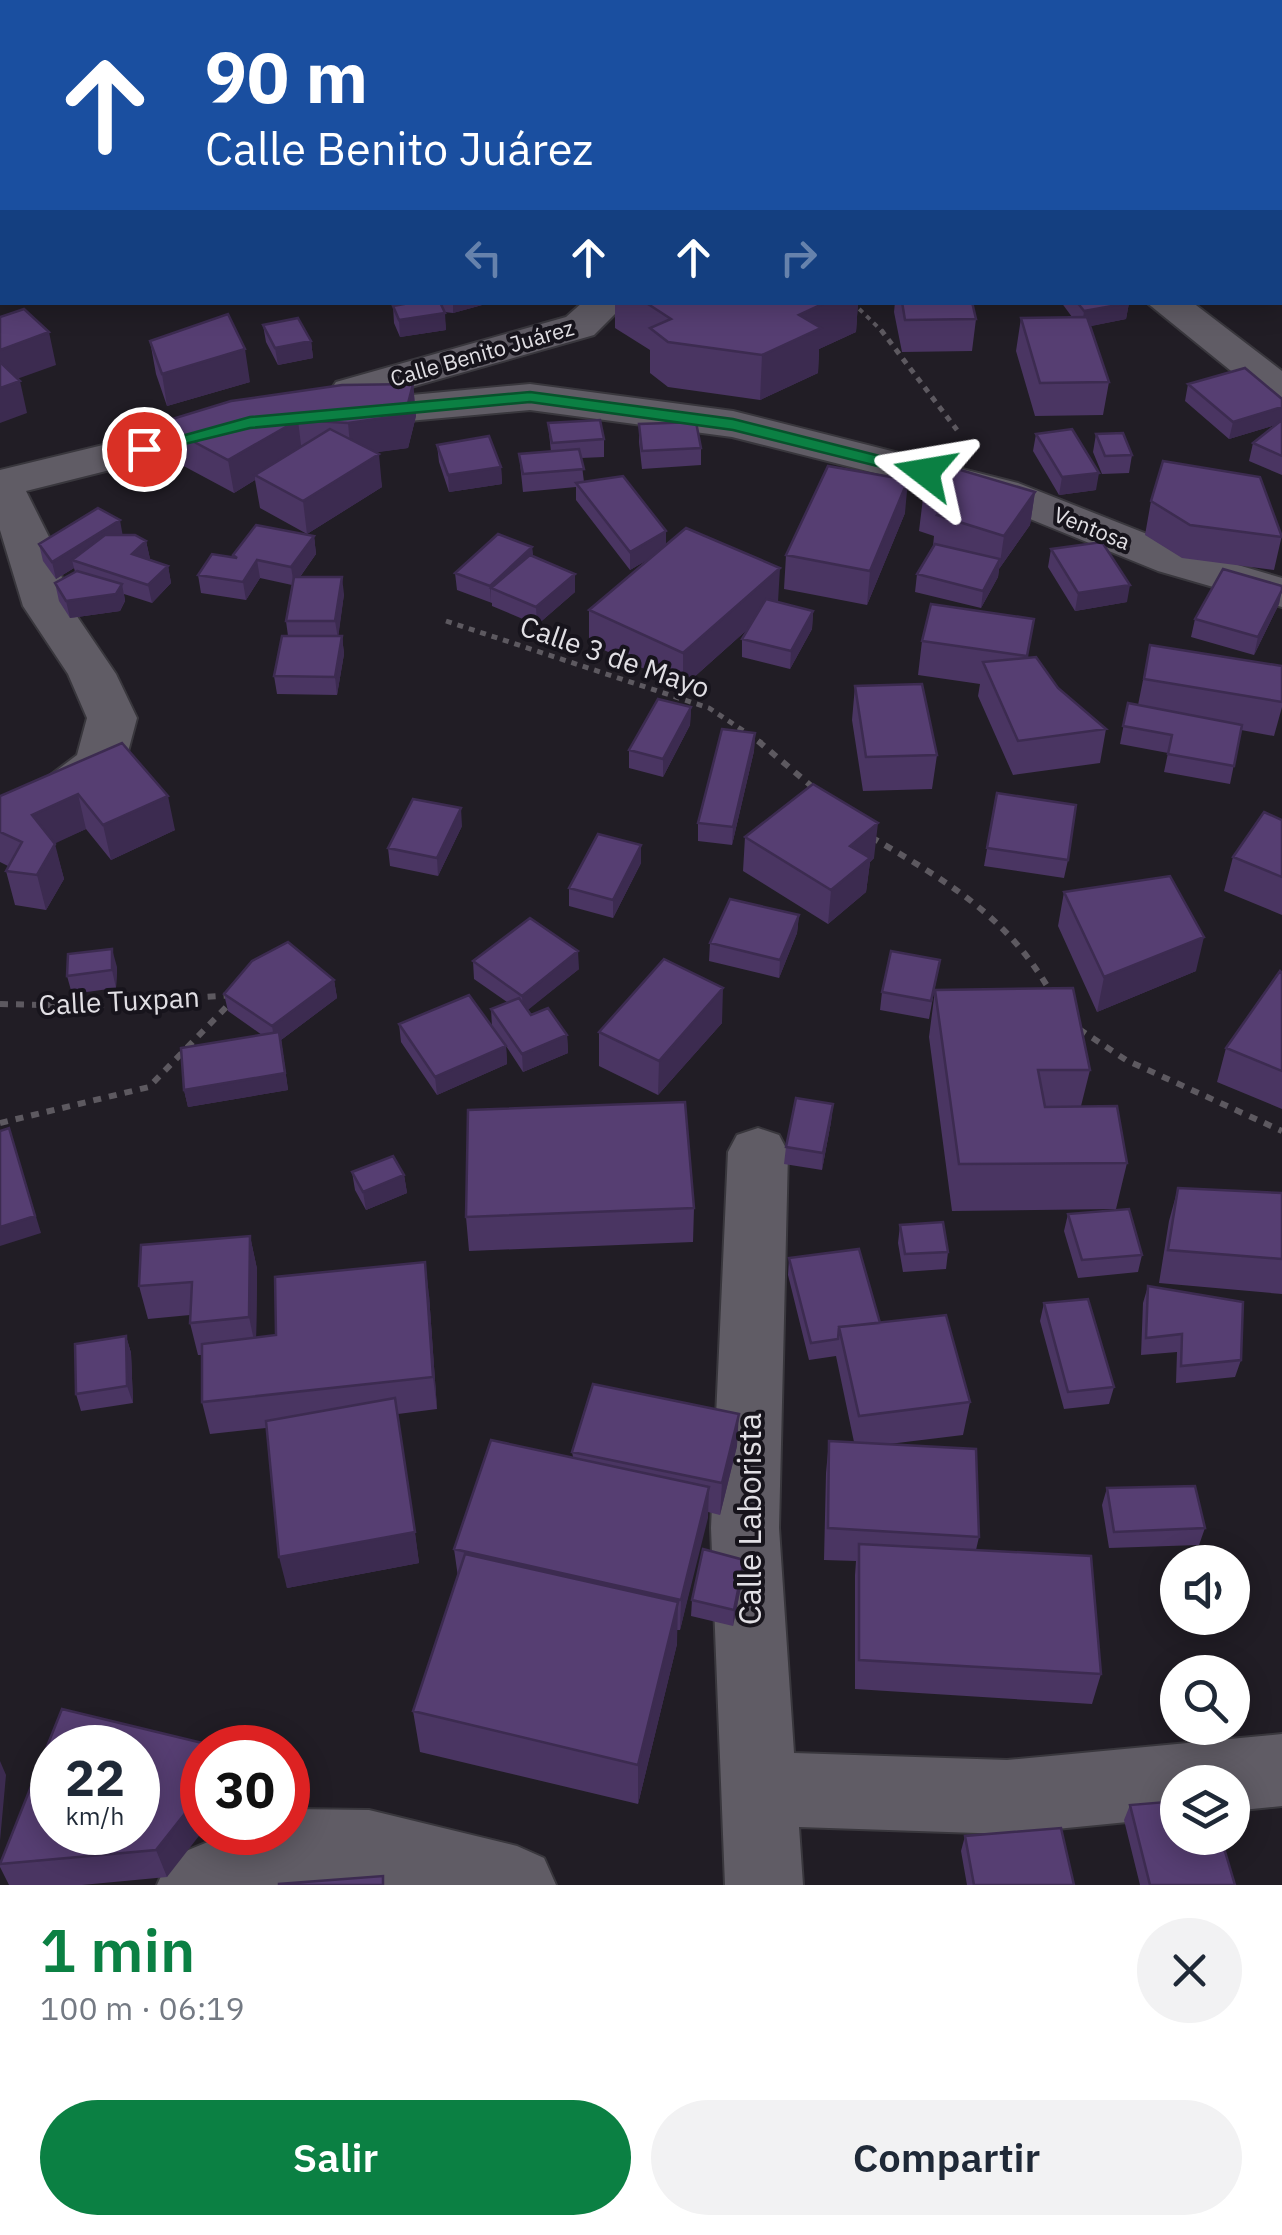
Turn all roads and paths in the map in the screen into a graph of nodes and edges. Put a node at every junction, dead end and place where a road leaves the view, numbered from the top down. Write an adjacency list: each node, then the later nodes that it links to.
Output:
1 (604, 305): 5 (street, Calle Benito Juárez)
2 (855, 305): 7 (path)
3 (1170, 305): 4 (street)
4 (1282, 391)
5 (280, 416): 6 (street, Calle Benito Juárez); 7 (street, Ventosa)
6 (0, 484): 11 (street)
7 (1002, 492): 8 (street, Ventosa)
8 (1282, 592)
9 (446, 622): 10 (path, Calle 3 de Mayo)
10 (829, 803)
11 (0, 827)
12 (856, 828): 13 (path)
13 (1056, 1002)
14 (0, 1004): 16 (path, Calle Tuxpan)
15 (1077, 1028): 17 (path)
16 (0, 1123)
17 (1282, 1131)
18 (758, 1152): 20 (street, Calle Laborista)
19 (1282, 1770): 20 (street)
20 (758, 1789): 23 (street, Calle Laborista)
21 (196, 1885): 22 (street)
22 (517, 1885)
23 (764, 1885)

